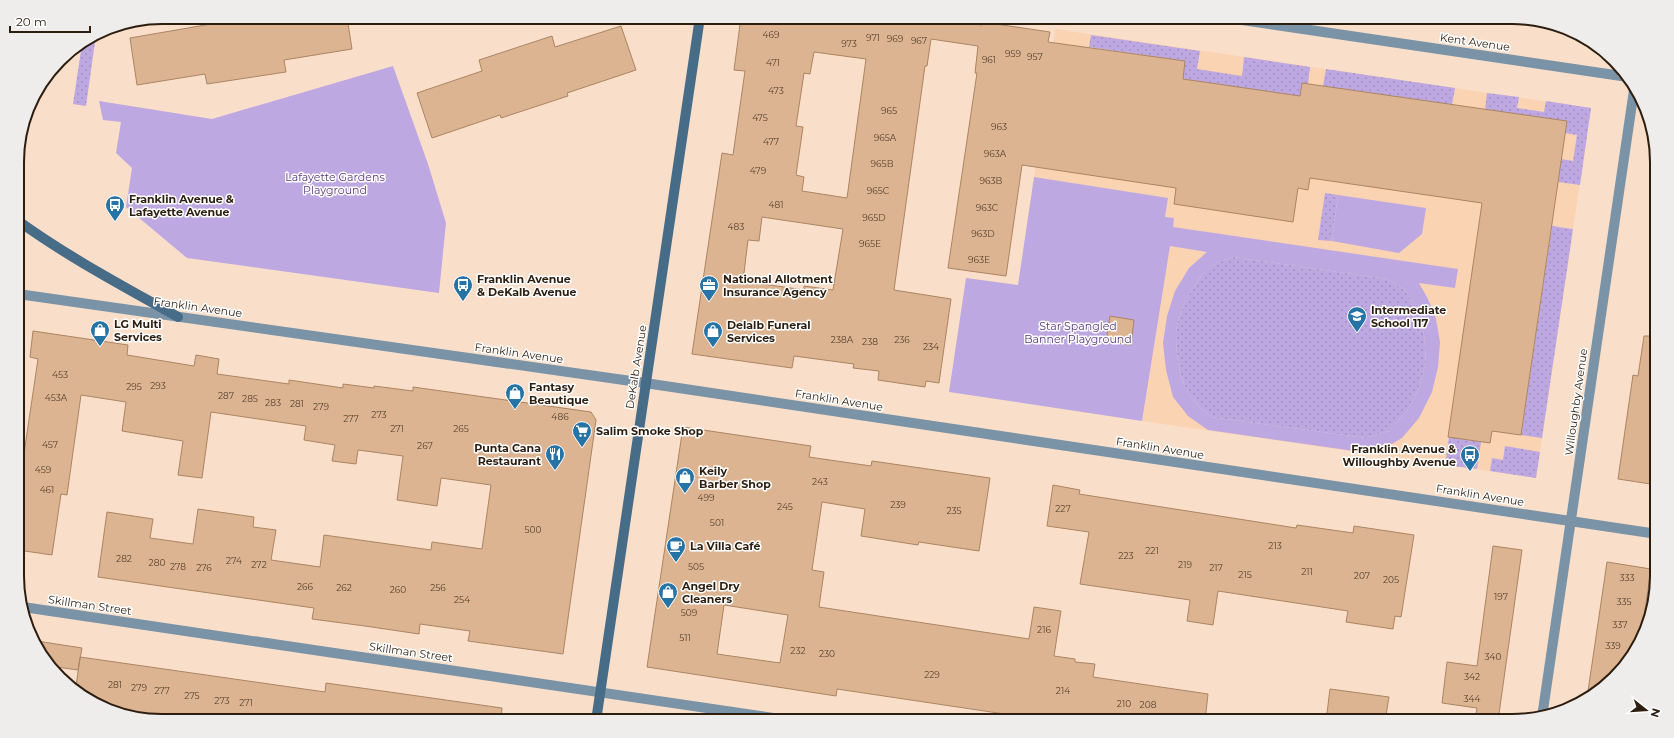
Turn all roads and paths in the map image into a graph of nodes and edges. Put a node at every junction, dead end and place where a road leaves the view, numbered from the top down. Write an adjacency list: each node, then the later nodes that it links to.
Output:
1 (699, 24): 8 (main road, DeKalb Avenue)
2 (1269, 24): 3 (street, Kent Avenue)
3 (1619, 76)
4 (1633, 96): 9 (street, Willoughby Avenue)
5 (24, 224): 7 (main road)
6 (24, 295): 7 (street, Franklin Avenue)
7 (178, 317): 8 (street, Franklin Avenue)
8 (645, 383): 9 (street, Franklin Avenue); 12 (main road, DeKalb Avenue)
9 (1570, 521): 10 (street, Franklin Avenue); 13 (street, Willoughby Avenue)
10 (1650, 533)
11 (28, 608): 12 (street, Skillman Street)
12 (600, 692): 14 (main road, DeKalb Avenue); 15 (street, Skillman Street)
13 (1543, 710)
14 (597, 714)
15 (747, 714)

